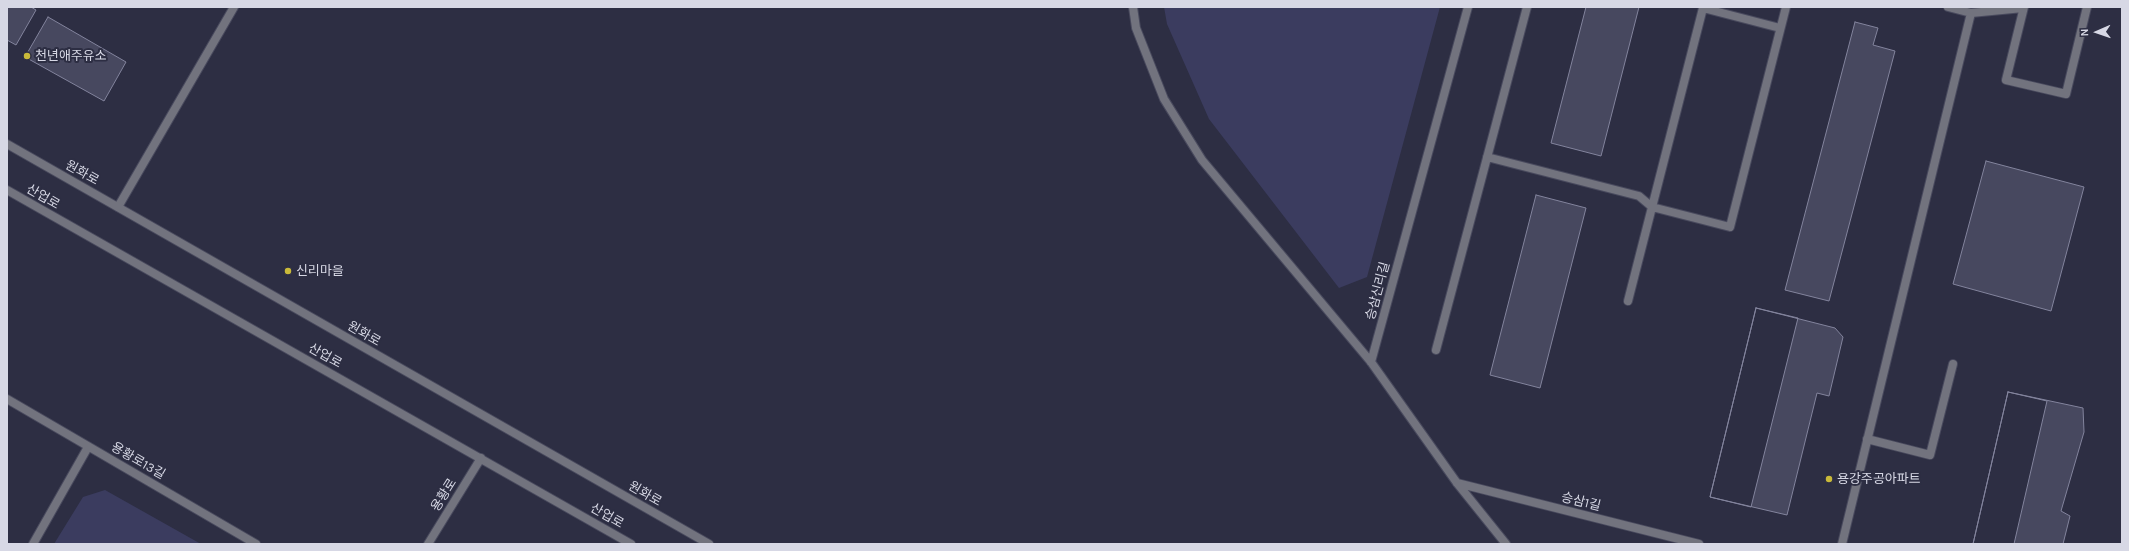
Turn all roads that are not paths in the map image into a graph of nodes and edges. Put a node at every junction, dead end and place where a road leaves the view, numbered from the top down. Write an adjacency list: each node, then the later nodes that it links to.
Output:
1 (234, 7): 15 (street)
2 (1133, 7): 18 (street)
3 (1468, 7): 18 (street, 승삼신리길)
4 (1527, 7): 12 (street)
5 (1786, 7): 10 (street)
6 (1948, 7): 9 (street)
7 (2024, 7): 8 (street); 9 (street)
8 (2087, 7)
9 (1971, 13): 21 (street)
10 (1780, 28): 14 (street); 14 (street)
11 (7, 144): 15 (street, 원화로)
12 (1487, 157): 14 (street); 17 (street)
13 (7, 190): 23 (street, 산업로)
14 (1652, 207): 16 (street)
15 (118, 208): 29 (street, 원화로)
16 (1628, 301)
17 (1436, 350)
18 (1371, 362): 24 (street)
19 (1953, 364): 21 (street)
20 (7, 399): 22 (street, 용황로13길)
21 (1867, 439): 32 (street)
22 (88, 446): 25 (street); 26 (street, 용황로13길)
23 (481, 458): 27 (street, 용황로); 28 (street, 산업로)
24 (1458, 484): 30 (street); 31 (street, 승삼1길)
25 (33, 544)
26 (256, 544)
27 (428, 544)
28 (631, 544)
29 (709, 544)
30 (1506, 544)
31 (1699, 544)
32 (1842, 544)

